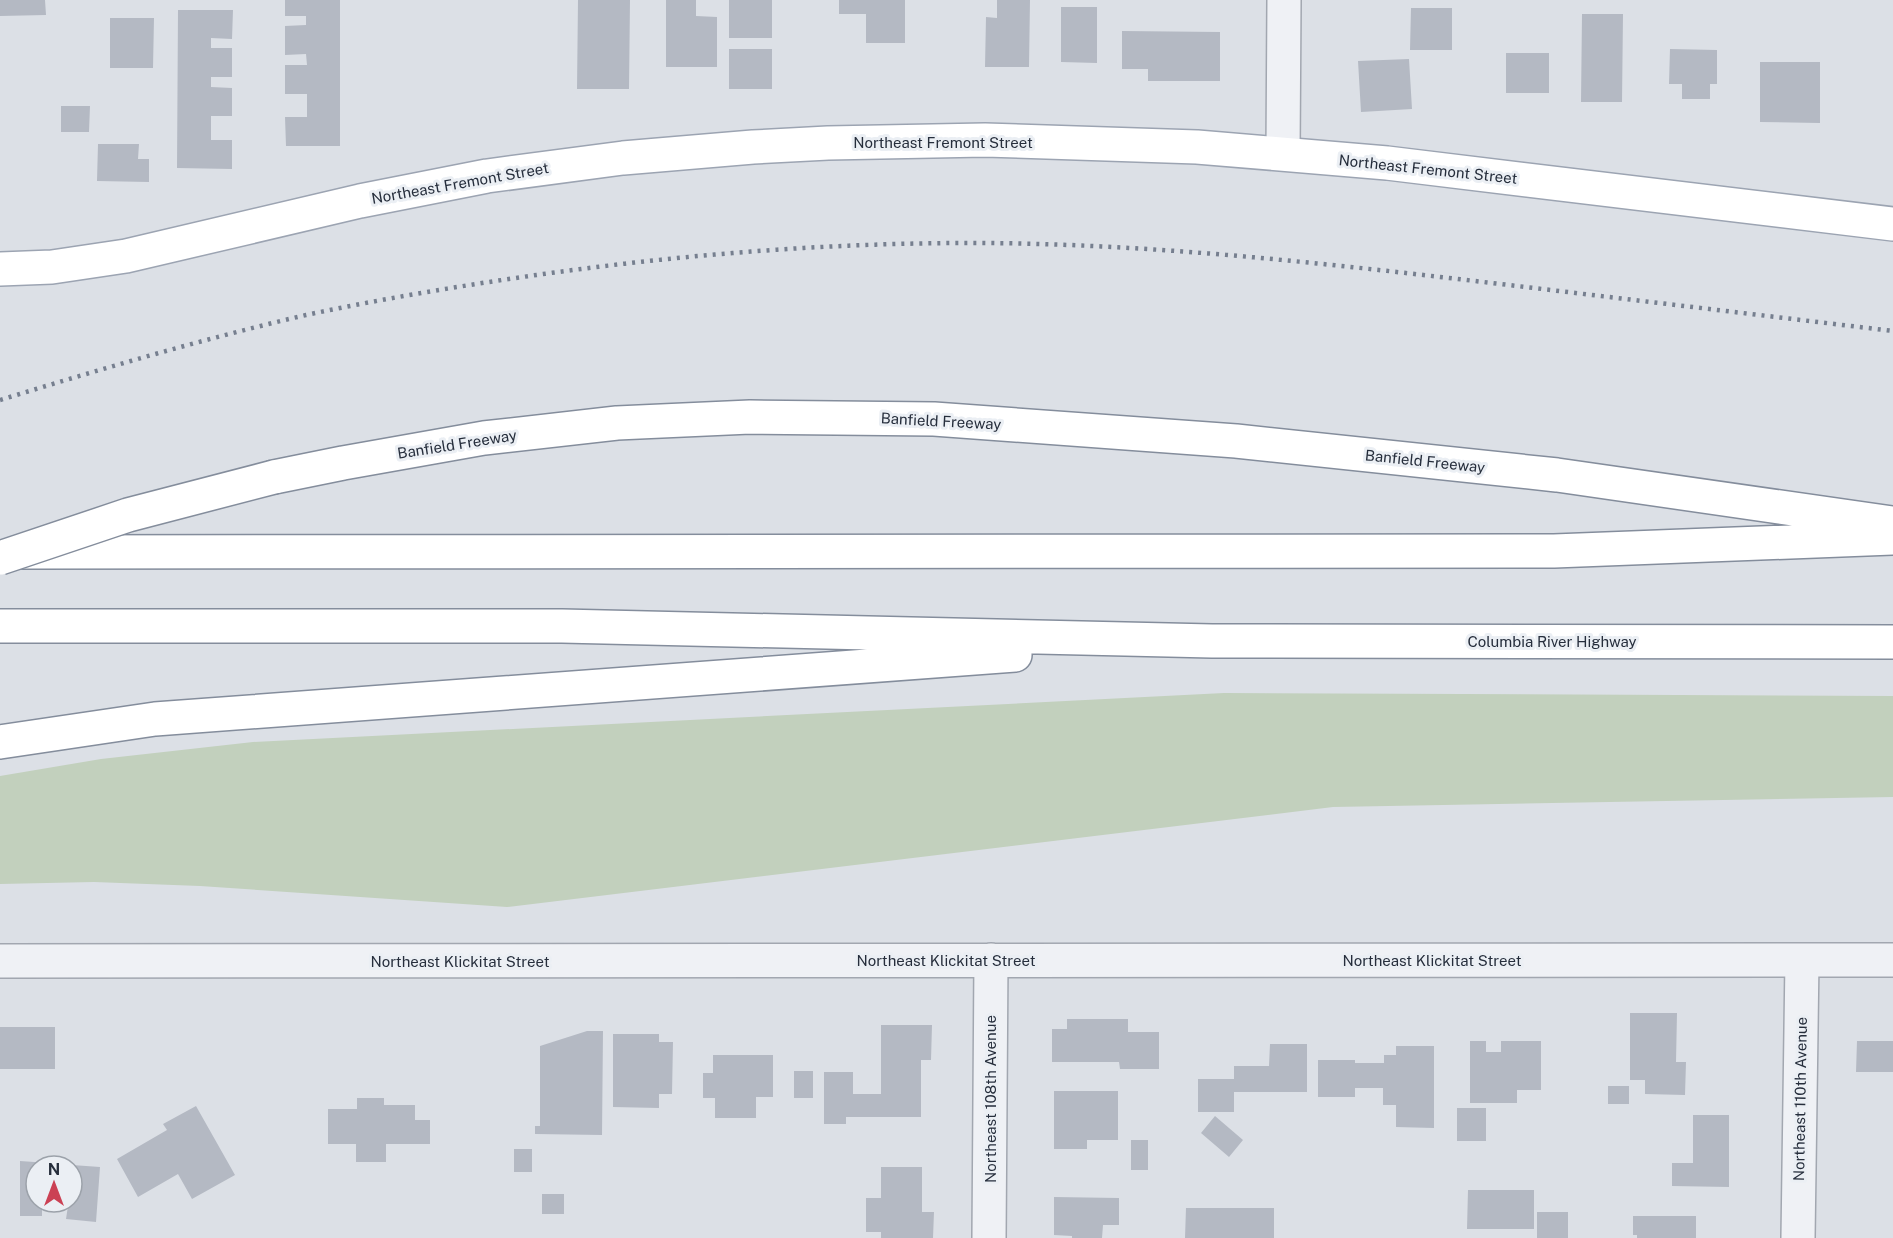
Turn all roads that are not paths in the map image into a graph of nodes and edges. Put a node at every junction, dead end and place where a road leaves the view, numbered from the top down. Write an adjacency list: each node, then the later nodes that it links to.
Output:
1 (1284, 0): 2 (street)
2 (1282, 153): 3 (main road, Northeast Fremont Street); 4 (main road, Northeast Fremont Street)
3 (1893, 224)
4 (0, 269)
5 (1893, 523): 8 (main road, Banfield Freeway, bridge)
6 (1893, 538): 7 (main road)
7 (0, 552)
8 (0, 558)
9 (0, 626): 10 (main road)
10 (1212, 641): 11 (main road, Columbia River Highway); 12 (main road)
11 (1893, 642)
12 (0, 742)
13 (991, 960): 14 (street, Northeast Klickitat Street); 16 (street, Northeast Klickitat Street); 17 (street, Northeast 108th Avenue)
14 (1802, 960): 15 (street, Northeast Klickitat Street); 18 (street, Northeast 110th Avenue)
15 (1893, 960)
16 (0, 961)
17 (989, 1238)
18 (1798, 1238)

